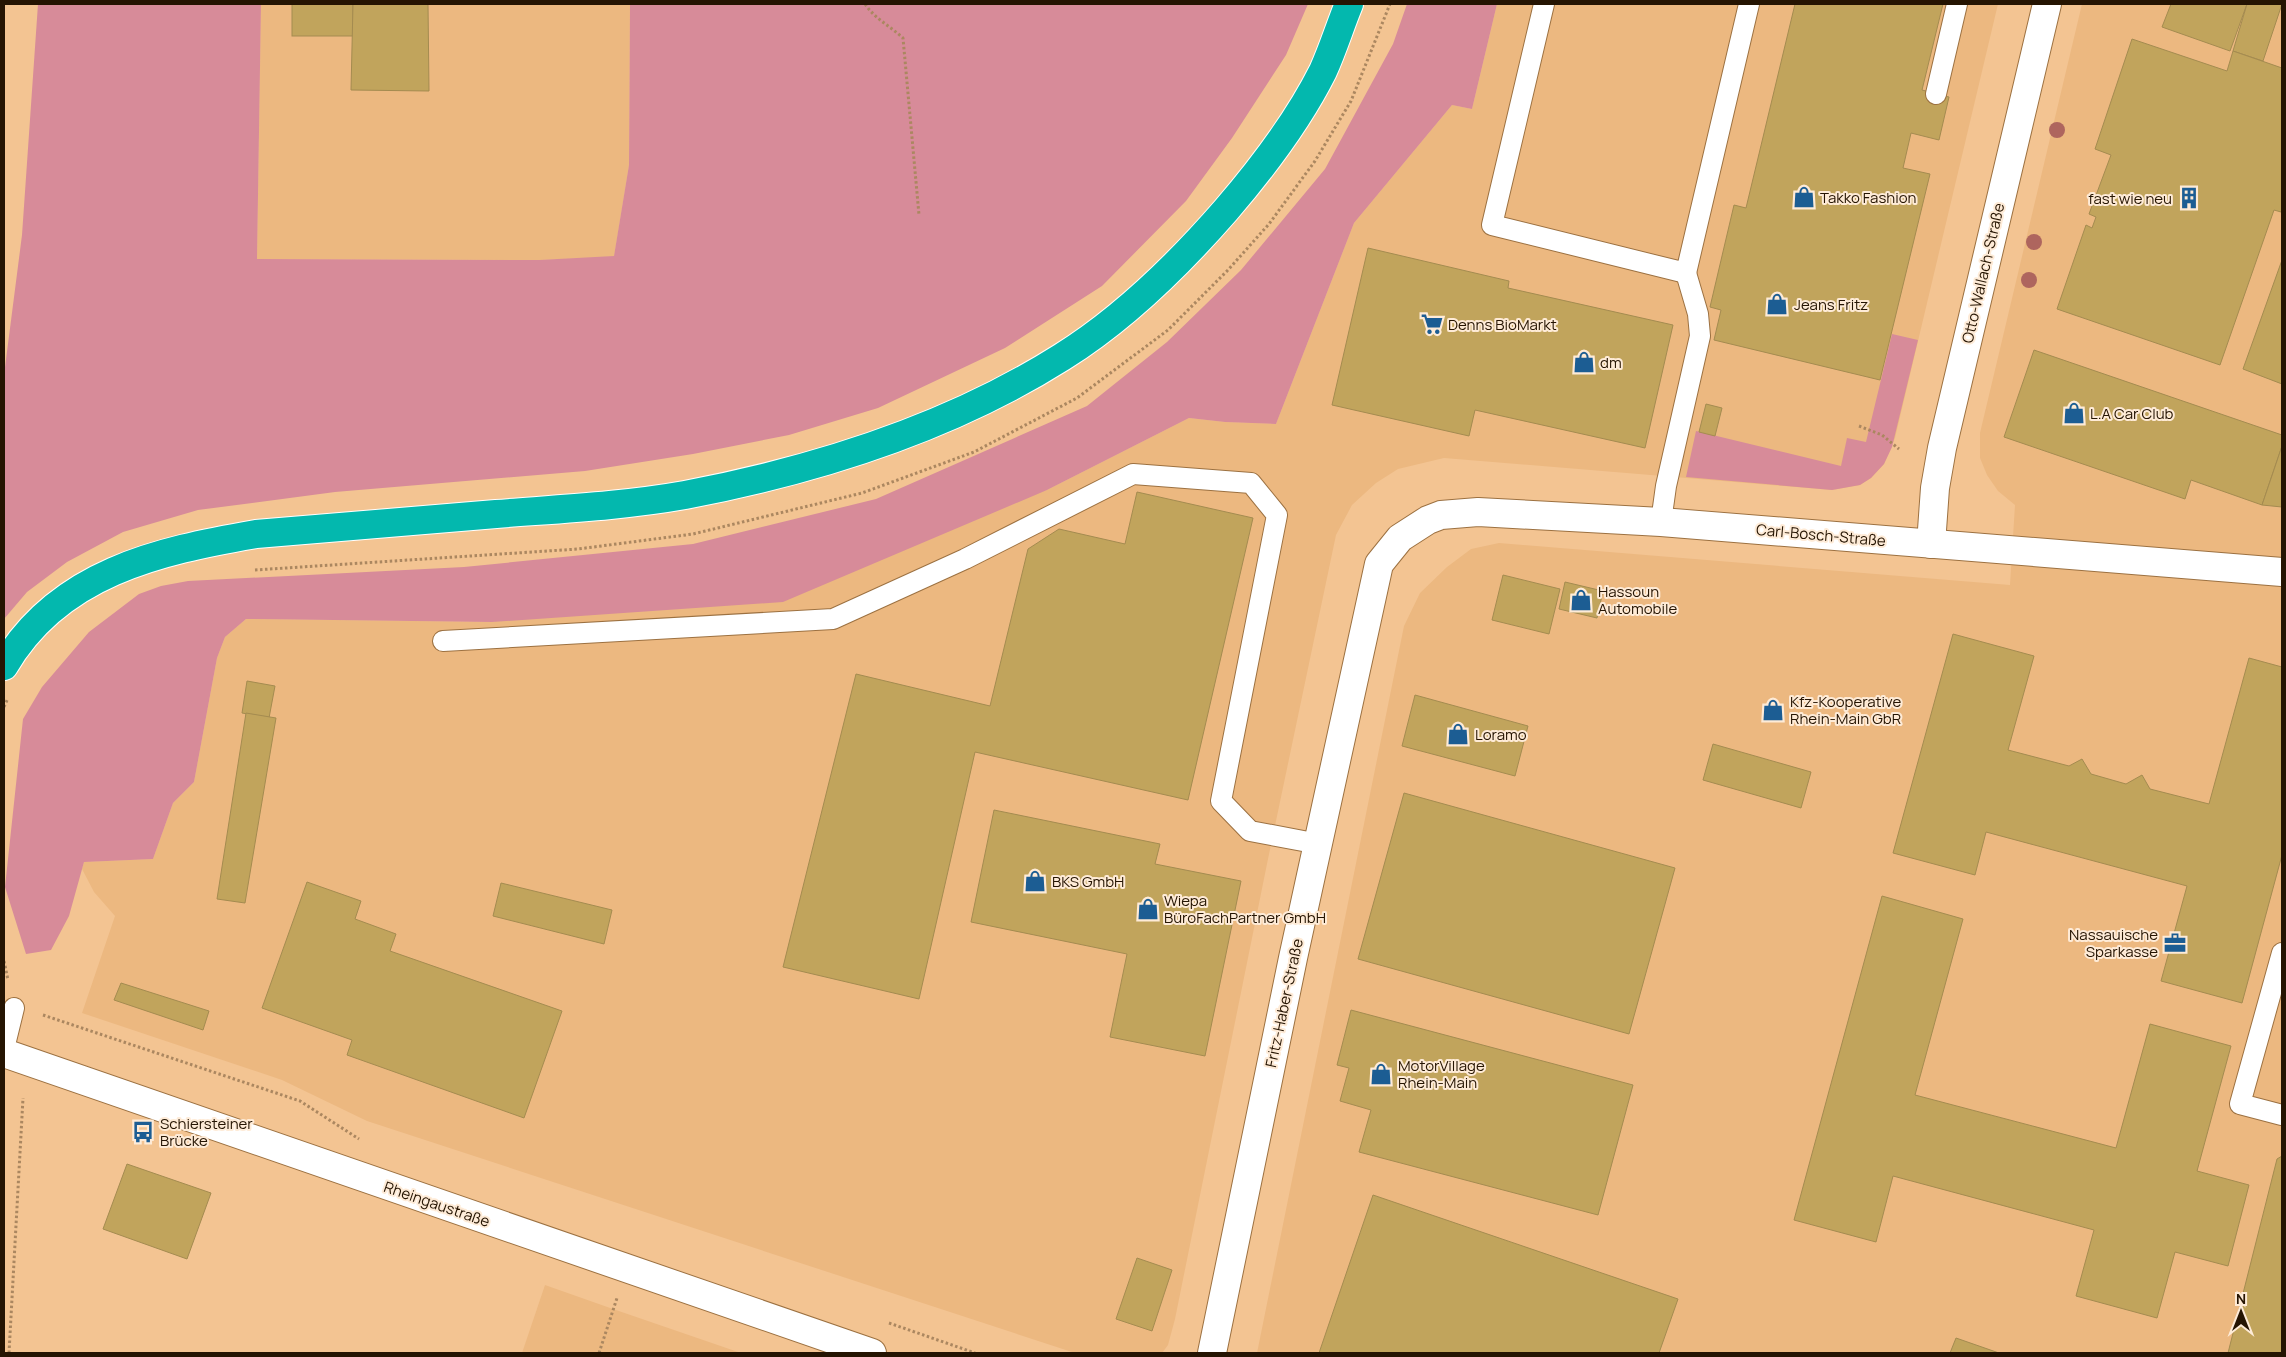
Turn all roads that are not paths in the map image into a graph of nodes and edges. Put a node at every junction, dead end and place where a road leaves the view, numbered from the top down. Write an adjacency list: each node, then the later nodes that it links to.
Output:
1 (1349, 4): 13 (highway)
2 (1544, 4): 7 (lane)
3 (1749, 4): 7 (lane)
4 (1957, 4): 6 (lane)
5 (2047, 4): 9 (street, Otto-Wallach-Straße)
6 (1936, 94)
7 (1686, 274): 8 (lane)
8 (1661, 522): 9 (street, Carl-Bosch-Straße); 10 (street, Carl-Bosch-Straße)
9 (1931, 544): 11 (street, Carl-Bosch-Straße)
10 (1378, 564): 14 (street, Fritz-Haber-Straße)
11 (2282, 572)
12 (443, 641): 14 (lane)
13 (4, 666)
14 (1319, 844): 21 (street, Fritz-Haber-Straße)
15 (2282, 953): 19 (lane)
16 (14, 1008): 17 (lane)
17 (4, 1049)
18 (4, 1053): 20 (street, Rheingaustraße)
19 (2282, 1115)
20 (872, 1353)
21 (1212, 1353)

